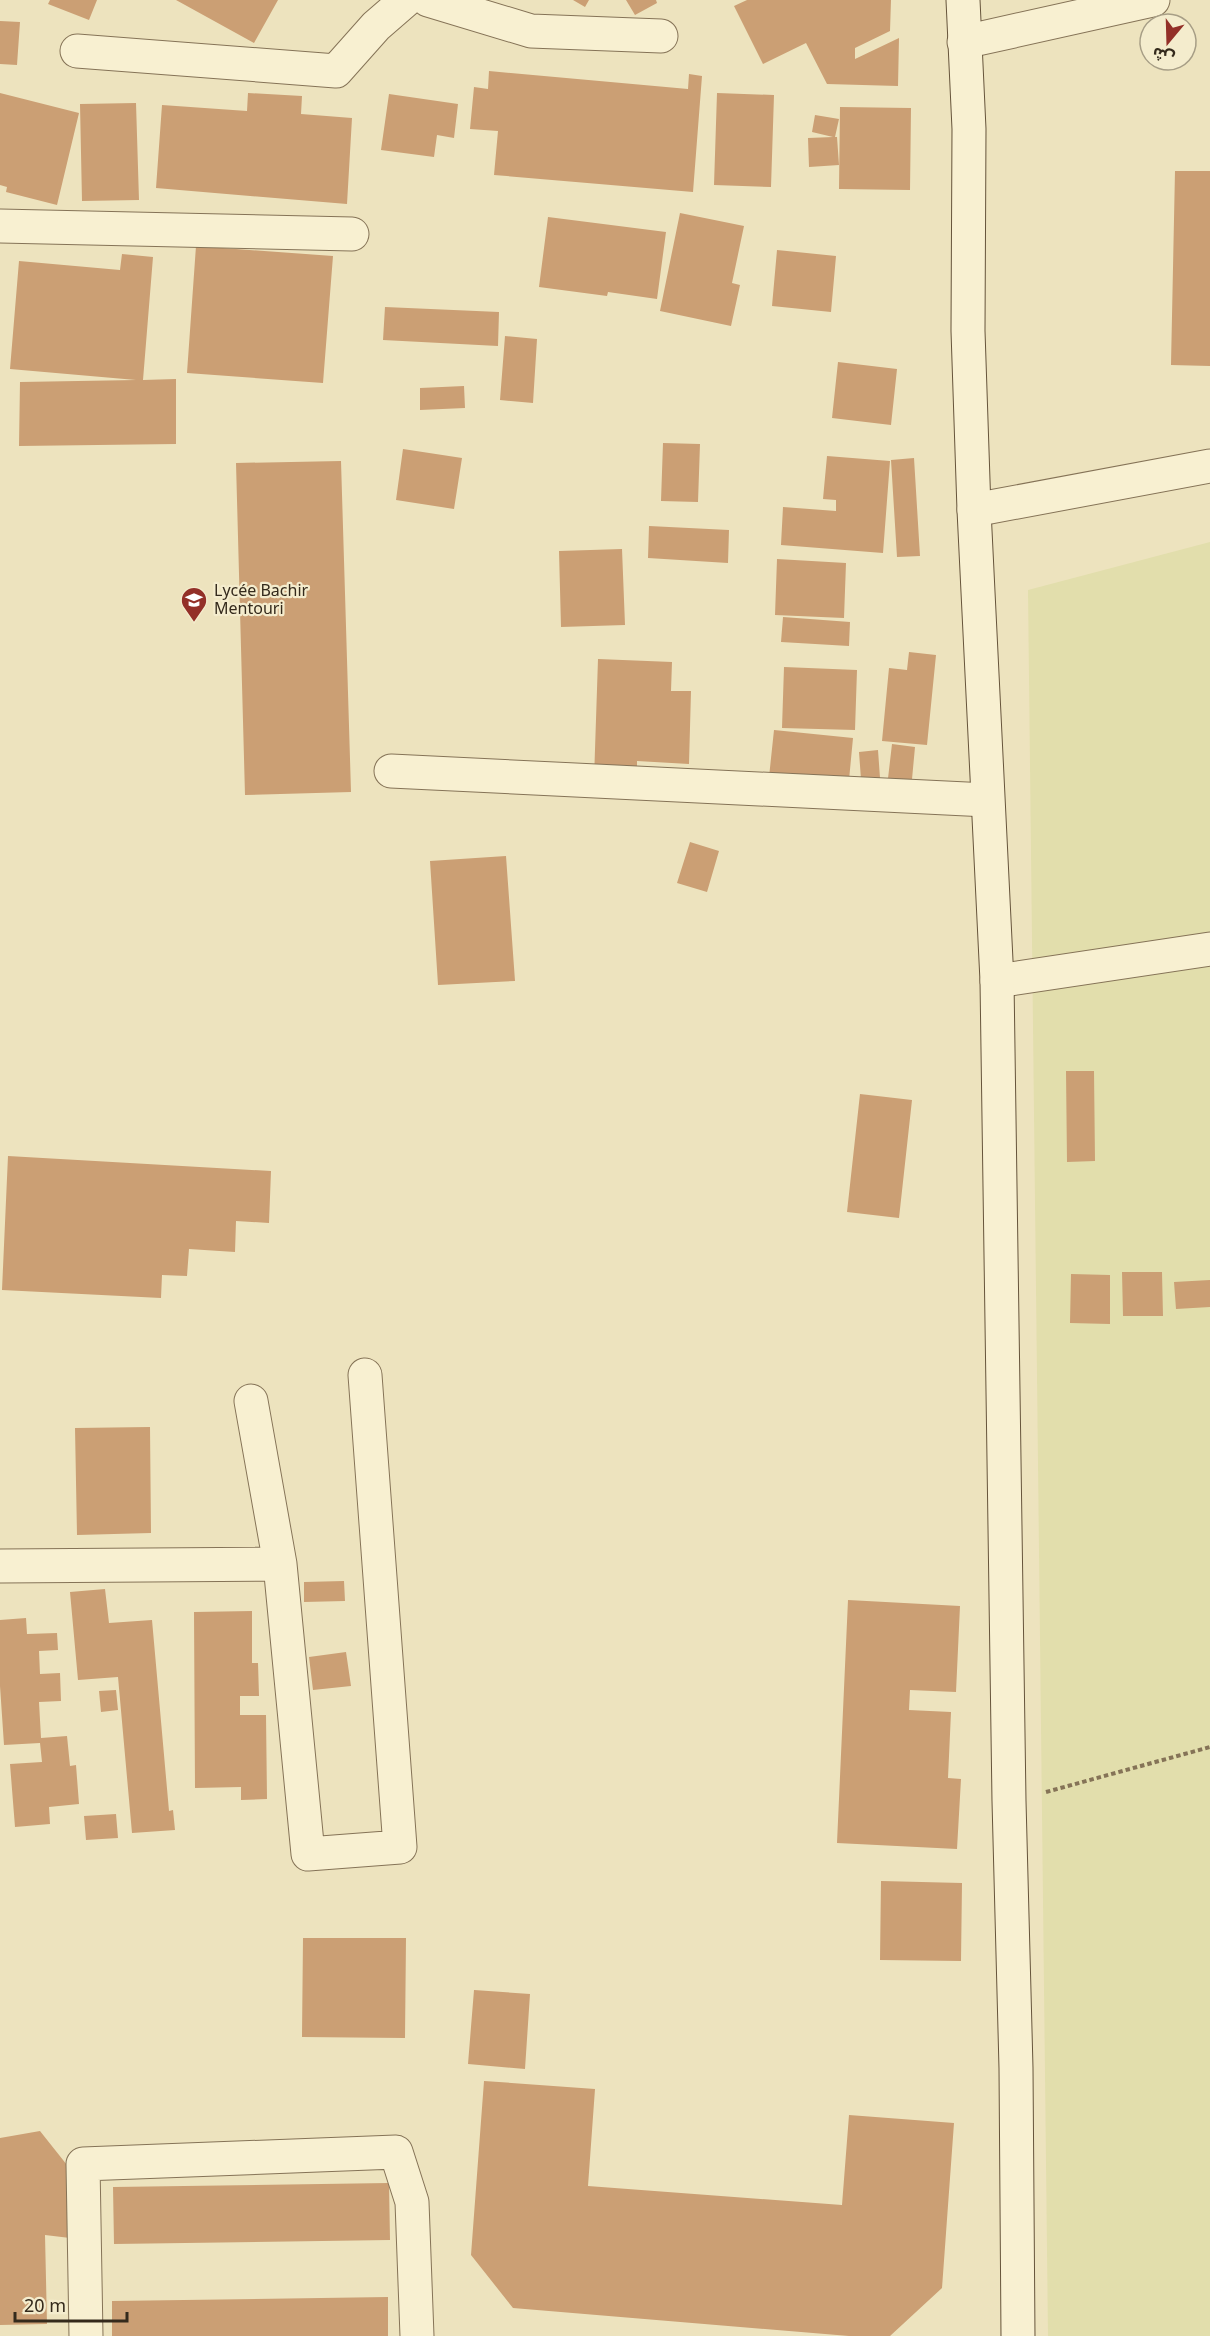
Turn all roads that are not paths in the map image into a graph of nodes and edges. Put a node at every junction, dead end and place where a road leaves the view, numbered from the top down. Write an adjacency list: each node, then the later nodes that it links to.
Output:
1 (406, 0): 7 (street)
2 (428, 0): 5 (street)
3 (963, 0): 6 (street)
4 (1153, 0): 6 (street)
5 (661, 36)
6 (964, 42): 11 (street)
7 (77, 51)
8 (0, 226): 9 (street)
9 (352, 234)
10 (1210, 466): 11 (street)
11 (974, 510): 13 (street)
12 (391, 771): 13 (street)
13 (987, 800): 15 (street)
14 (1210, 949): 15 (street)
15 (997, 981): 22 (street)
16 (365, 1375): 18 (street)
17 (251, 1401): 18 (street)
18 (280, 1564): 19 (street)
19 (0, 1566)
20 (86, 2336): 21 (street)
21 (417, 2336)
22 (1018, 2336)

